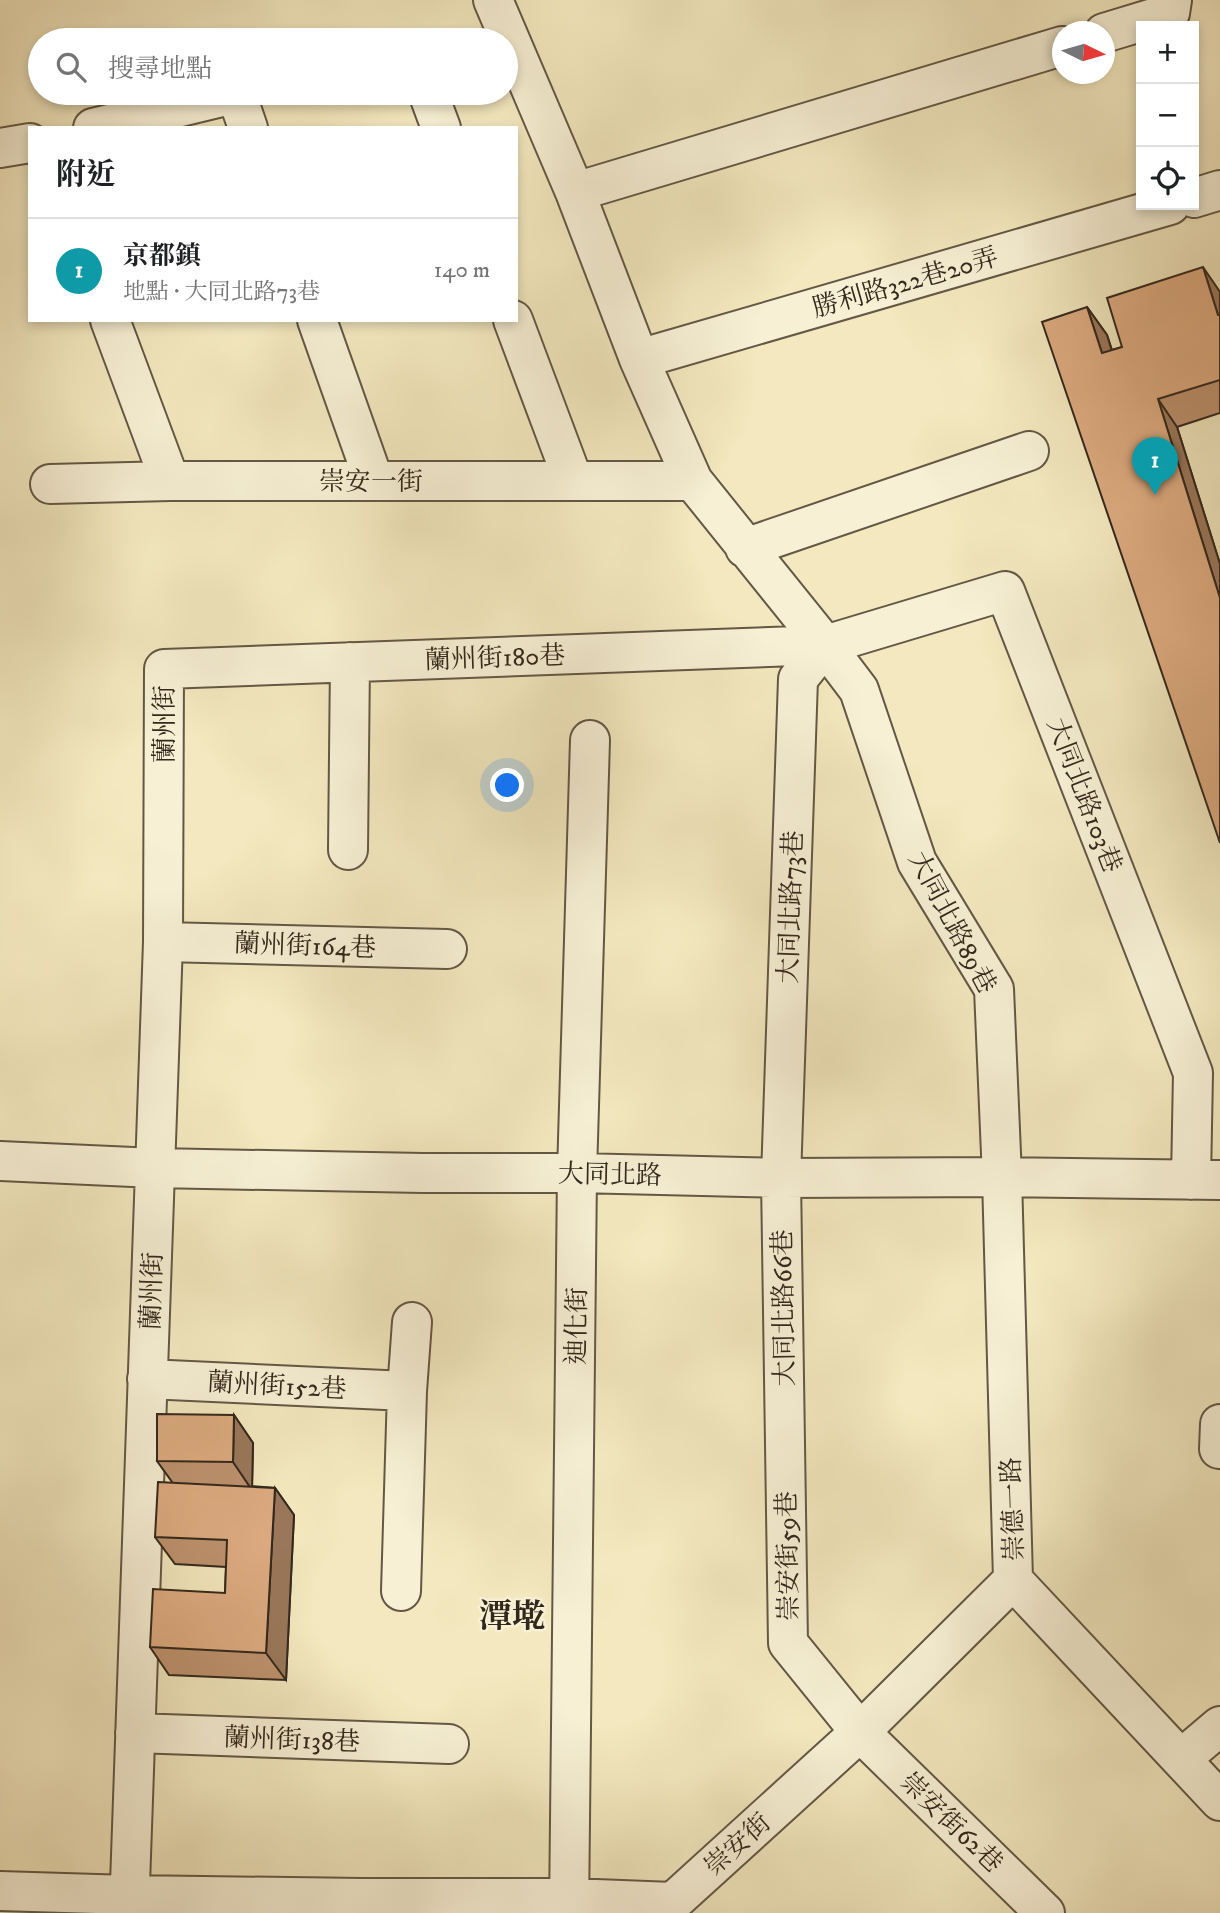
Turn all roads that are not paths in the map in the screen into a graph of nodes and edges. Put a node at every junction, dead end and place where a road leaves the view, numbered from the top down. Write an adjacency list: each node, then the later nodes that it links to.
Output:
1 (493, 0): 3 (street, 大同北路89巷)
2 (1171, 7): 4 (street)
3 (505, 28)
4 (1115, 29)
5 (1052, 49): 16 (street)
6 (518, 59): 16 (street, 大同北路89巷)
7 (188, 105): 10 (street)
8 (241, 105): 11 (street)
9 (432, 105): 12 (street)
10 (101, 126)
11 (247, 126)
12 (440, 126)
13 (28, 142): 14 (street)
14 (0, 148)
15 (1220, 190): 17 (street)
16 (575, 192): 22 (street, 大同北路89巷)
17 (1199, 196)
18 (1153, 210): 22 (street, 勝利路322巷20弄)
19 (111, 322): 25 (street)
20 (318, 322): 26 (street)
21 (514, 322): 24 (street)
22 (639, 359): 27 (street, 大同北路89巷)
23 (1029, 451): 29 (street)
24 (573, 480): 26 (street, 崇安一街); 27 (street, 崇安一街)
25 (170, 481): 26 (street, 崇安一街); 28 (street, 崇安一街)
26 (374, 481)
27 (693, 481): 29 (street, 大同北路89巷)
28 (50, 484)
29 (745, 548): 30 (street, 大同北路89巷)
30 (825, 645): 31 (street, 蘭州街180巷); 40 (street, 大同北路89巷); 41 (street, 大同北路73巷); 42 (street, 大同北路103巷)
31 (350, 663): 32 (street, 蘭州街180巷); 34 (street)
32 (164, 669): 35 (street, 蘭州街)
33 (590, 740): 39 (street, 迪化街)
34 (348, 850)
35 (163, 942): 36 (street, 蘭州街164巷); 38 (street, 蘭州街)
36 (447, 949)
37 (0, 1161): 38 (street, 大同北路)
38 (155, 1168): 39 (street, 大同北路); 44 (street, 蘭州街)
39 (577, 1173): 41 (street, 大同北路); 58 (street, 迪化街)
40 (1002, 1177): 41 (street, 大同北路); 42 (street, 大同北路); 47 (street, 崇德一路)
41 (781, 1178): 46 (street, 大同北路66巷)
42 (1205, 1180)
43 (412, 1322): 45 (street)
44 (148, 1379): 45 (street, 蘭州街152巷); 51 (street, 蘭州街)
45 (407, 1391): 48 (street)
46 (785, 1438): 50 (street, 崇安街59巷)
47 (1013, 1580): 50 (street, 崇安街); 53 (street, 崇德一路)
48 (401, 1591)
49 (1220, 1726): 53 (street)
50 (860, 1732): 59 (street, 崇安街); 60 (street, 崇安街62巷)
51 (135, 1733): 52 (street, 蘭州街138巷); 56 (street, 蘭州街)
52 (449, 1744)
53 (1181, 1759): 54 (street, 崇德一路)
54 (1220, 1801)
55 (0, 1891): 56 (street, 崇安街)
56 (129, 1904): 57 (street, 崇安街)
57 (363, 1905): 58 (street, 崇安街)
58 (570, 1905): 59 (street, 崇安街)
59 (678, 1907)
60 (1045, 1913)

